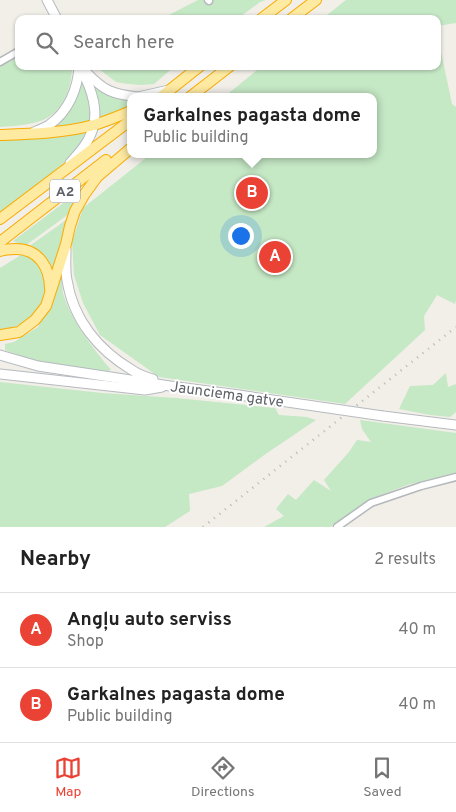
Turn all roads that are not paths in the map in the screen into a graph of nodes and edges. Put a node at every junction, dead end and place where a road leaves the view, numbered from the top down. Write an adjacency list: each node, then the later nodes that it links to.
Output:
1 (47, 0): 4 (main road)
2 (286, 0): 5 (highway)
3 (316, 0): 6 (highway)
4 (54, 15)
5 (266, 15)
6 (296, 15)
7 (15, 53): 8 (street)
8 (0, 62)
9 (79, 70): 20 (main road)
10 (82, 70): 19 (main road)
11 (84, 70): 16 (main road)
12 (195, 70): 14 (highway)
13 (225, 70): 15 (highway)
14 (164, 93)
15 (195, 93)
16 (127, 96)
17 (127, 113): 19 (highway)
18 (127, 123): 24 (highway, A2)
19 (94, 125): 20 (highway); 24 (main road)
20 (32, 134): 21 (highway)
21 (0, 135)
22 (127, 144): 26 (highway, A2)
23 (127, 151): 27 (highway)
24 (62, 173): 25 (highway, A2)
25 (0, 219)
26 (0, 242)
27 (66, 244): 29 (highway); 33 (main road)
28 (0, 251): 29 (highway)
29 (50, 295): 30 (highway)
30 (0, 335)
31 (0, 355): 33 (main road, Jaunciema gatve)
32 (0, 374): 33 (main road)
33 (170, 386): 34 (main road, Jaunciema gatve, bridge)
34 (456, 425)
35 (456, 477): 36 (street)
36 (337, 527)

